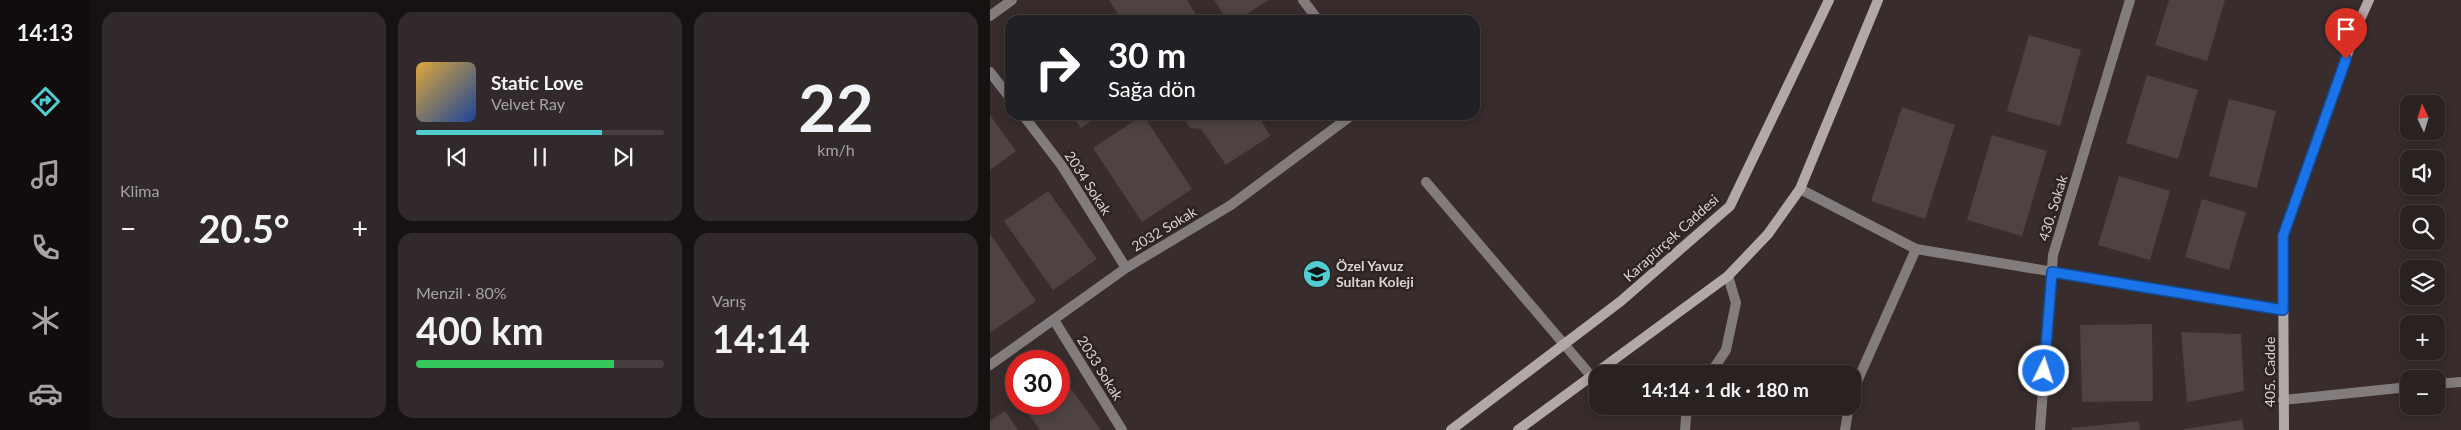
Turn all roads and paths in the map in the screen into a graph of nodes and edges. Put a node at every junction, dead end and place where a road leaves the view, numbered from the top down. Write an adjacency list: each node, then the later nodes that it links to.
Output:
1 (1012, 0): 8 (street)
2 (1303, 0): 7 (street)
3 (1829, 0): 21 (main road, Karapürçek Caddesi)
4 (1878, 0): 14 (main road)
5 (2130, 0): 17 (street, 430. Sokak)
6 (2369, 0): 19 (main road, 405. Cadde)
7 (1314, 15)
8 (990, 16)
9 (990, 72): 10 (street)
10 (1005, 92)
11 (1027, 120): 16 (street, 2034 Sokak)
12 (1345, 120): 16 (street, 2032 Sokak)
13 (1426, 182): 21 (street)
14 (1800, 189): 15 (street); 18 (main road)
15 (1916, 249): 17 (street); 26 (street)
16 (1126, 268): 20 (street, 2032 Sokak)
17 (2052, 272): 19 (street); 39 (street, 430. Sokak)
18 (1728, 276): 23 (main road); 24 (street)
19 (2283, 310): 31 (main road, 405. Cadde)
20 (1054, 320): 22 (street, 2032 Sokak); 34 (street, 2033 Sokak)
21 (1564, 344): 25 (street); 35 (main road, Karapürçek Caddesi)
22 (990, 365)
23 (1608, 365)
24 (1716, 365)
25 (1589, 373)
26 (1861, 373)
27 (1589, 379): 36 (main road)
28 (2461, 382): 29 (street)
29 (2445, 383)
30 (2400, 388): 31 (street)
31 (2283, 400): 40 (main road, 405. Cadde)
32 (1686, 415): 37 (street)
33 (1848, 415): 38 (street)
34 (1122, 430)
35 (1451, 430)
36 (1518, 430)
37 (1685, 430)
38 (1845, 430)
39 (2040, 430)
40 (2284, 430)

